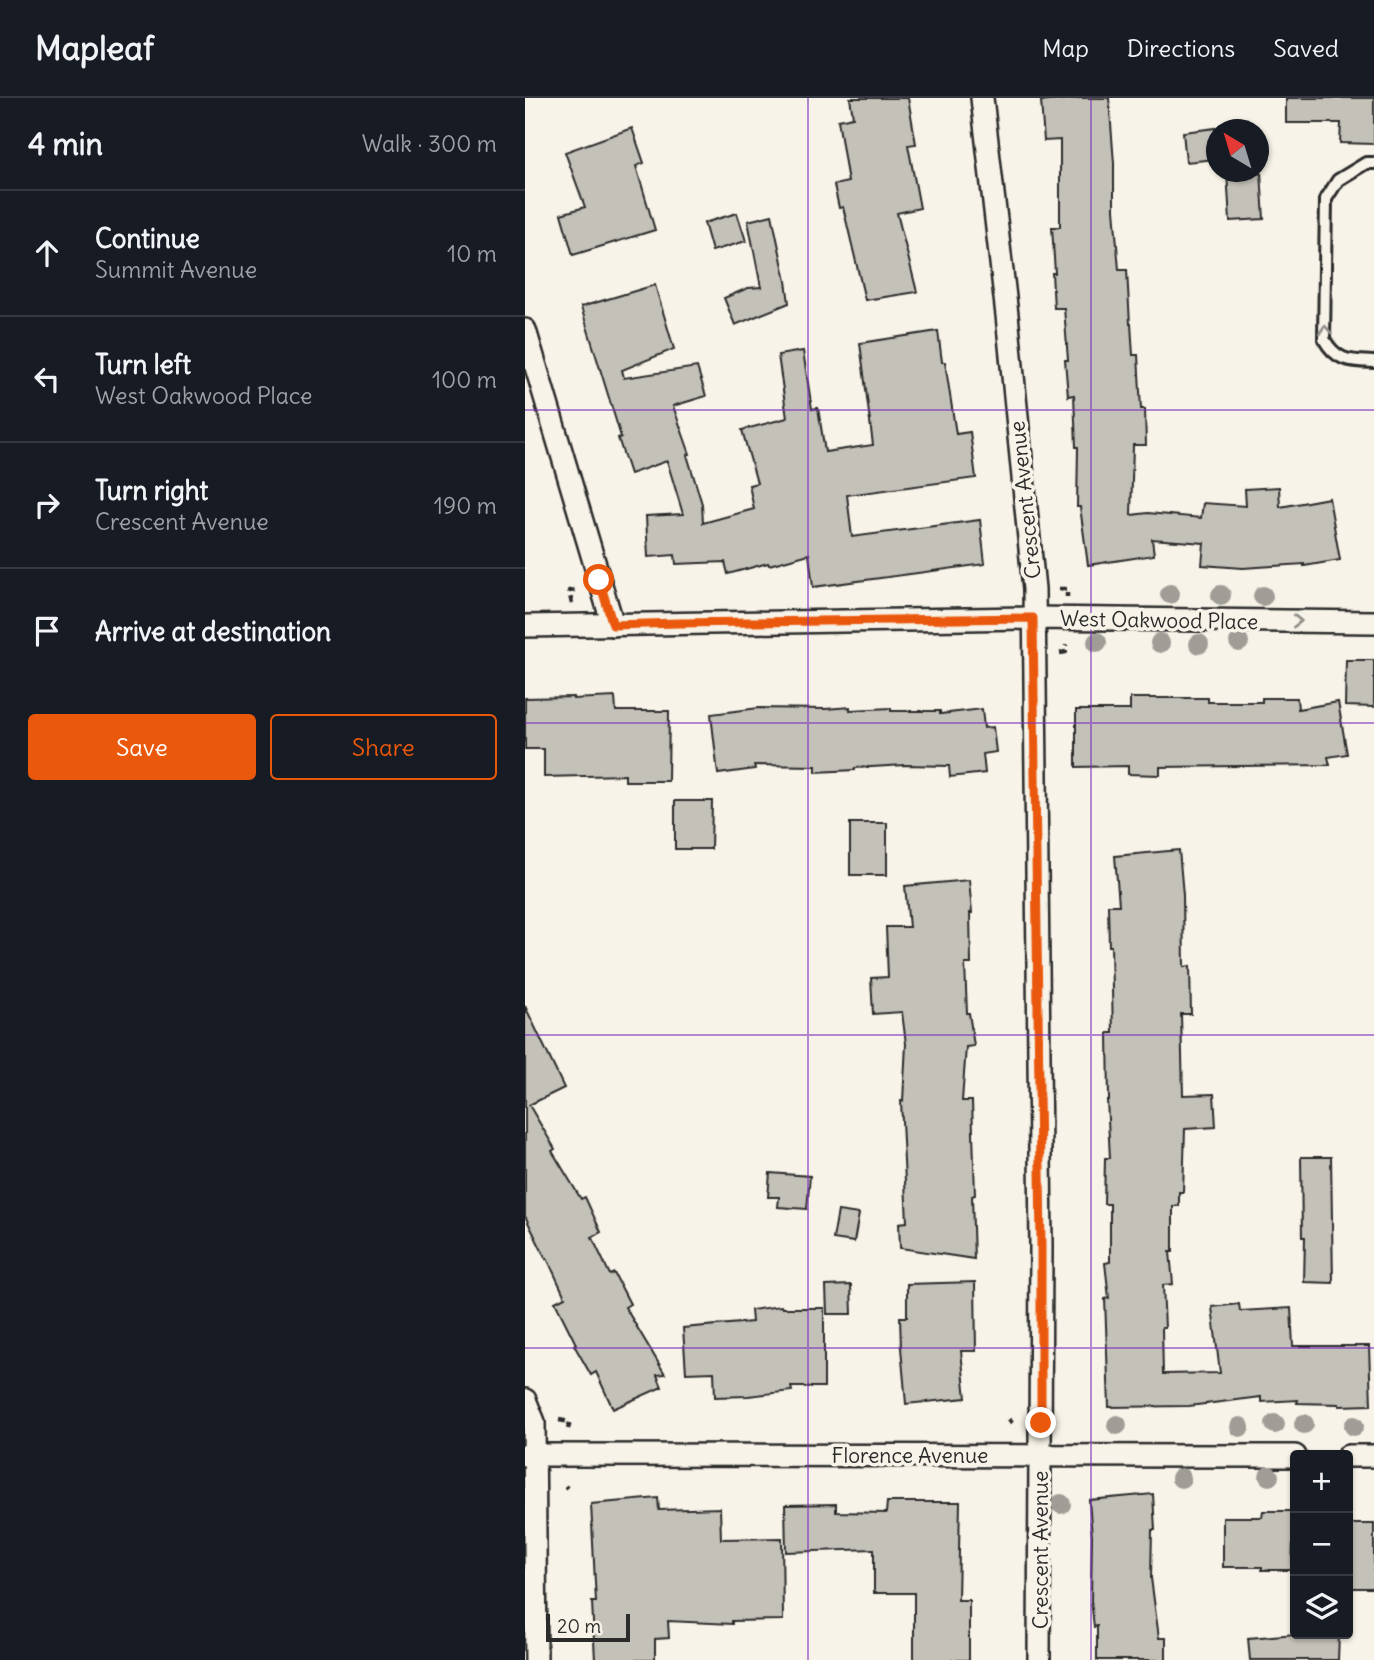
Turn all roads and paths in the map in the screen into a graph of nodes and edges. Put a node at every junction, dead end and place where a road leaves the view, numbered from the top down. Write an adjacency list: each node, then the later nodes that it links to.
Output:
1 (982, 98): 9 (street, Crescent Avenue)
2 (1374, 163): 4 (lane, one-way to 2)
3 (525, 330): 12 (street)
4 (1374, 362)
5 (1059, 589): 6 (path)
6 (1067, 589)
7 (577, 590): 8 (path)
8 (571, 600)
9 (1033, 618): 10 (street, West Oakwood Place, one-way to 10); 12 (street, West Oakwood Place); 19 (street, Crescent Avenue)
10 (1374, 622)
11 (525, 625): 12 (street, West Oakwood Place)
12 (613, 625)
13 (1066, 645): 14 (path)
14 (1060, 653)
15 (525, 1400): 18 (street)
16 (559, 1420): 17 (path)
17 (568, 1429)
18 (530, 1455): 19 (street, Florence Avenue); 23 (street)
19 (1041, 1456): 20 (street, Florence Avenue); 24 (street, Crescent Avenue)
20 (1290, 1456)
21 (1353, 1456): 22 (street)
22 (1374, 1456)
23 (537, 1660)
24 (1039, 1660)

